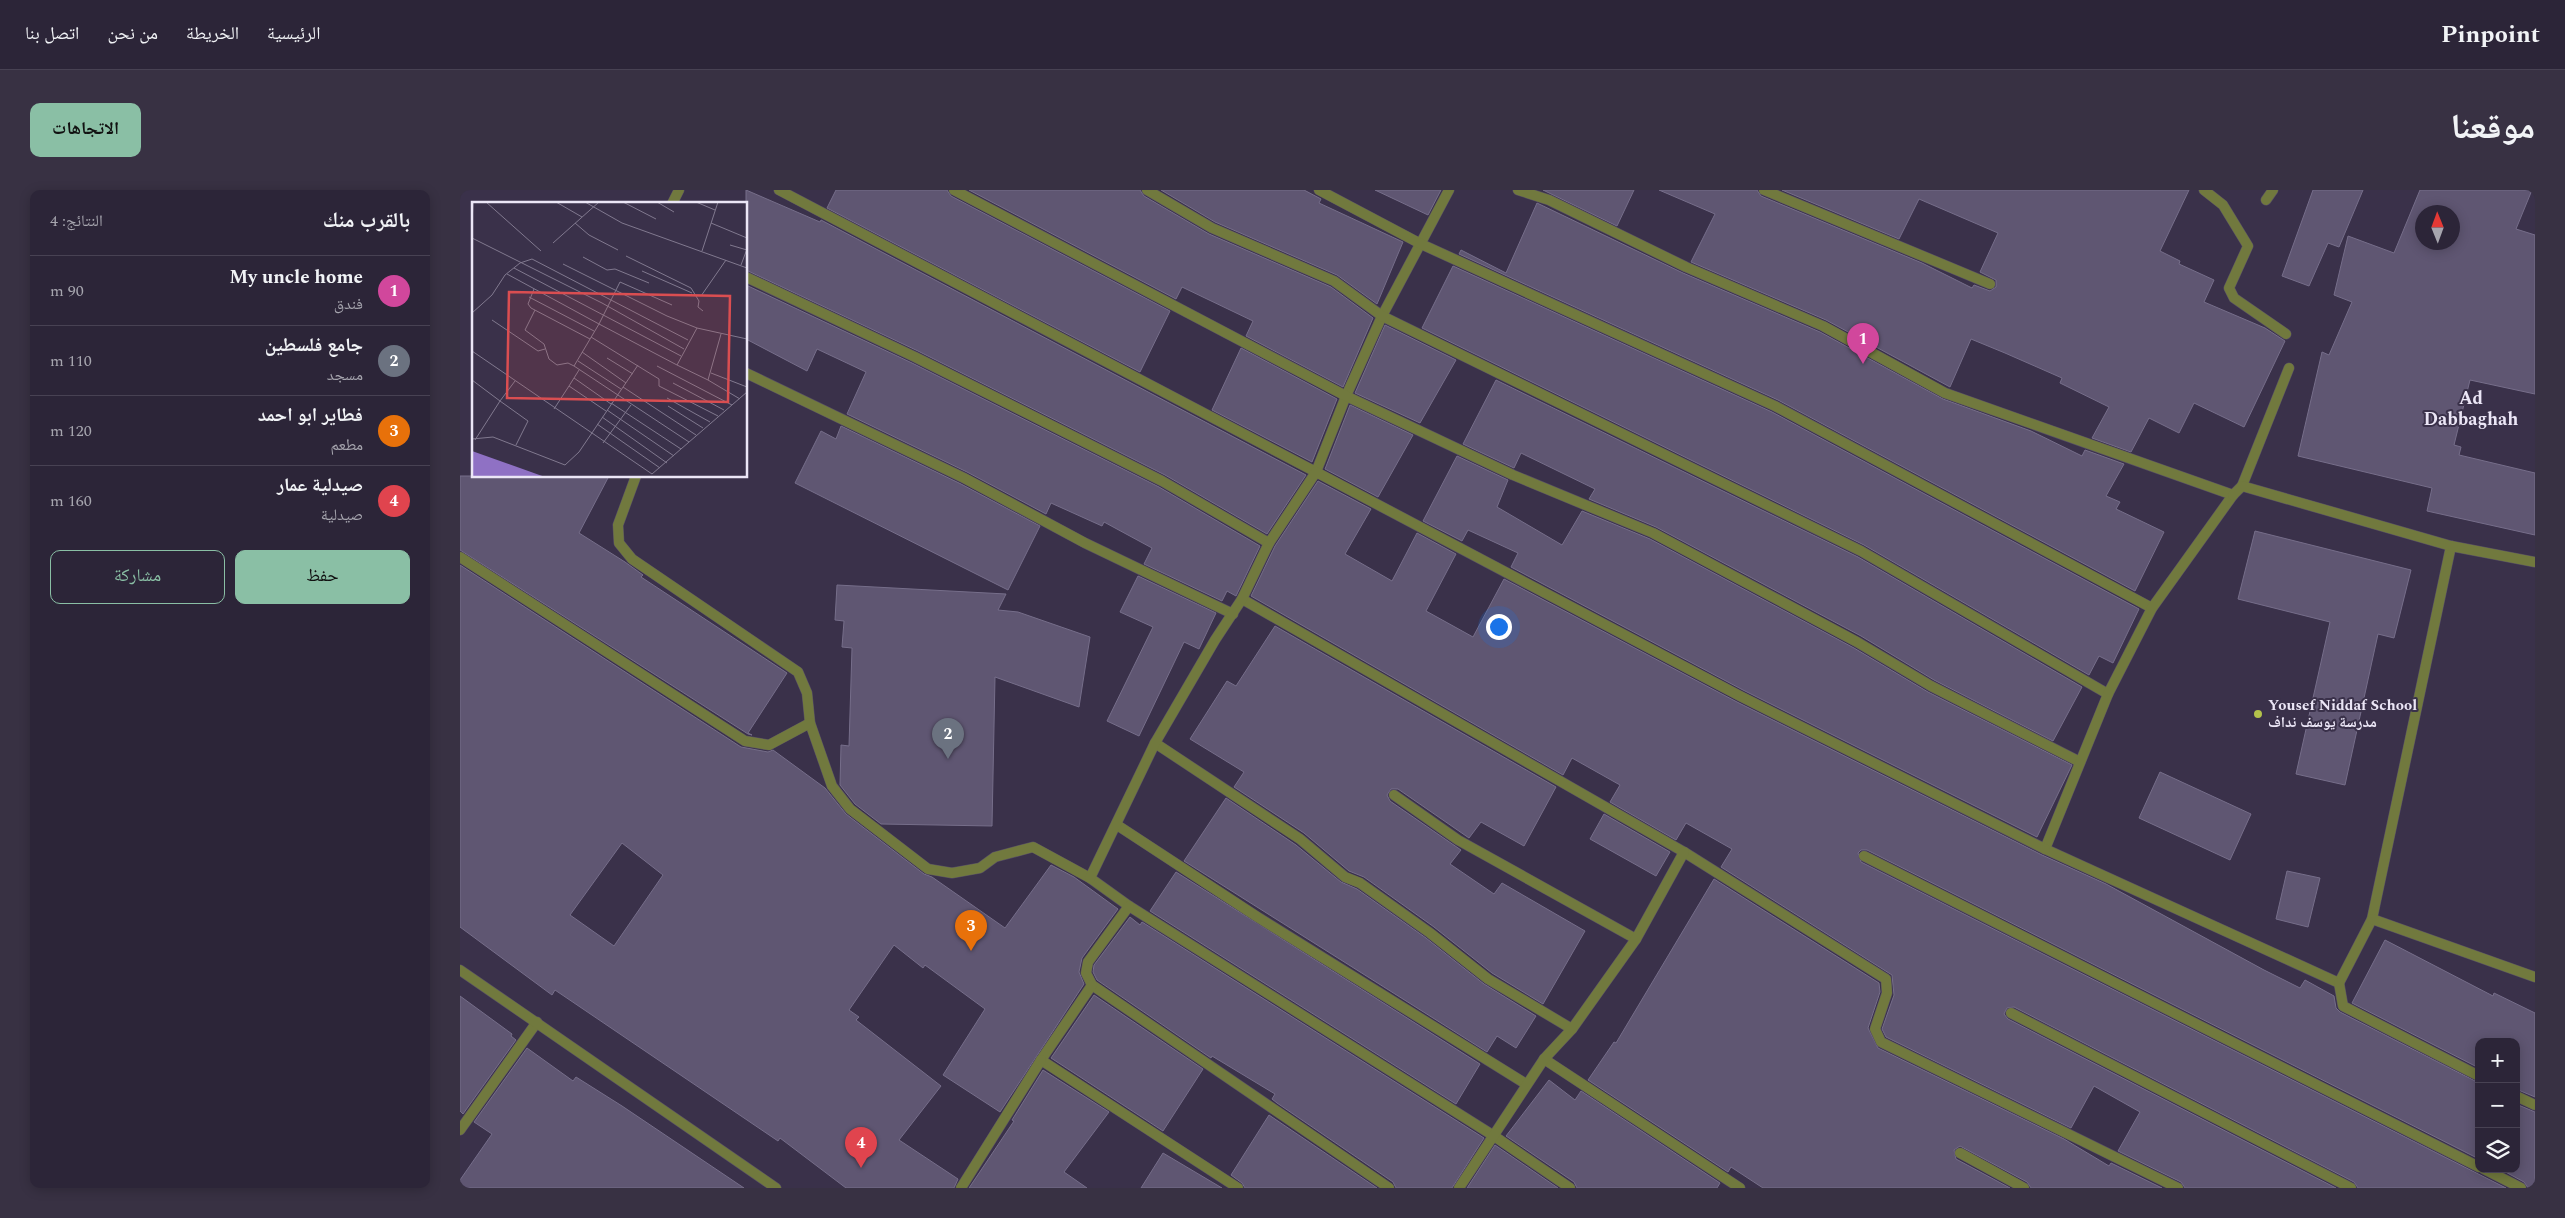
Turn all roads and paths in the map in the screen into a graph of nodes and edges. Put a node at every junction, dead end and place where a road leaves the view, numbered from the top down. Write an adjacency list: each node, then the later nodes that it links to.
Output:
1 (679, 190): 12 (street)
2 (779, 190): 21 (street)
3 (954, 190): 20 (street)
4 (1147, 190): 16 (street)
5 (1319, 190): 13 (street)
6 (1449, 190): 13 (street)
7 (1518, 190): 24 (street)
8 (1764, 190): 15 (street)
9 (2204, 190): 17 (street)
10 (2273, 190): 11 (street)
11 (2266, 200)
12 (673, 202)
13 (1421, 244): 16 (street); 30 (street)
14 (748, 278): 25 (street)
15 (1990, 284)
16 (1382, 316): 20 (street); 32 (street)
17 (2286, 334)
18 (2289, 368): 23 (street)
19 (748, 375): 31 (street)
20 (1346, 396): 21 (street); 35 (street)
21 (1316, 472): 25 (street); 38 (street)
22 (635, 478): 33 (street)
23 (2242, 486): 24 (street); 26 (street)
24 (2233, 495): 30 (street)
25 (1269, 543): 29 (street)
26 (2451, 546): 28 (street); 43 (street)
27 (460, 558): 33 (street)
28 (2535, 562)
29 (1242, 599): 31 (street); 39 (street)
30 (2152, 608): 32 (street)
31 (1233, 614): 34 (street)
32 (2108, 694): 35 (street)
33 (810, 723): 41 (street)
34 (1156, 743): 37 (street); 51 (street)
35 (2080, 762): 38 (street)
36 (1394, 795): 44 (street)
37 (1117, 825): 41 (street); 55 (street)
38 (2045, 849): 47 (street)
39 (1684, 852): 44 (street); 71 (street)
40 (1864, 856): 61 (street)
41 (1090, 878): 42 (street)
42 (1129, 906): 48 (street); 59 (street)
43 (2372, 919): 46 (street); 47 (street)
44 (1636, 939): 51 (street)
45 (460, 970): 50 (street)
46 (2535, 977)
47 (2339, 983): 54 (street)
48 (1092, 985): 53 (street); 66 (street)
49 (2011, 1013): 72 (street)
50 (537, 1022): 58 (street); 63 (street)
51 (1572, 1029): 52 (street)
52 (1544, 1059): 55 (street); 69 (street)
53 (1042, 1060): 64 (street); 65 (street)
54 (2475, 1074)
55 (1526, 1084): 59 (street)
56 (2520, 1098): 57 (street)
57 (2535, 1105)
58 (460, 1130)
59 (1494, 1136): 67 (street); 68 (street)
60 (1960, 1154): 70 (street)
61 (2475, 1165)
62 (2492, 1173): 73 (street)
63 (776, 1188)
64 (961, 1188)
65 (1238, 1188)
66 (1389, 1188)
67 (1458, 1188)
68 (1570, 1188)
69 (1740, 1188)
70 (2024, 1188)
71 (2178, 1188)
72 (2350, 1188)
73 (2521, 1188)

